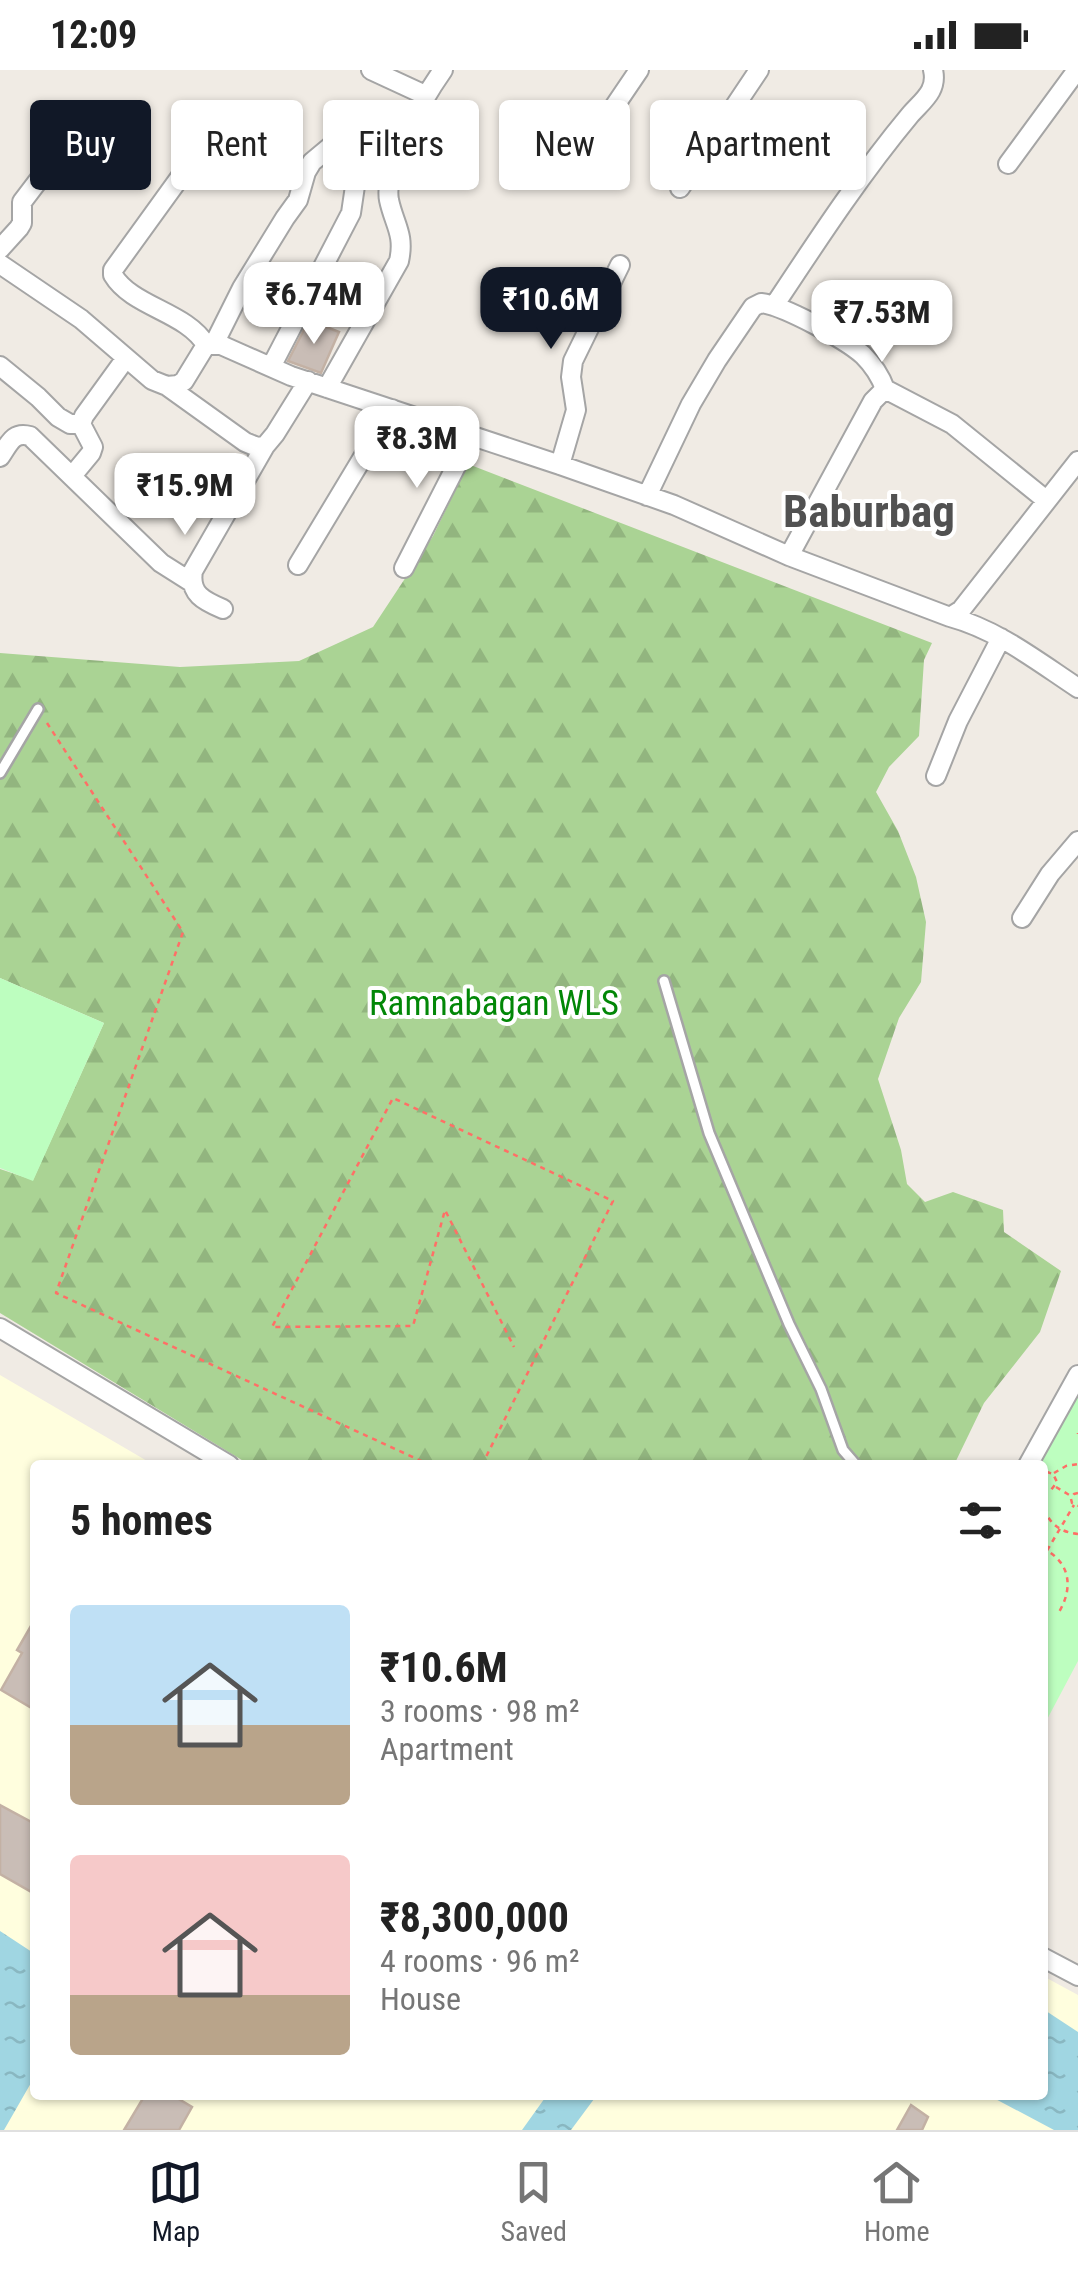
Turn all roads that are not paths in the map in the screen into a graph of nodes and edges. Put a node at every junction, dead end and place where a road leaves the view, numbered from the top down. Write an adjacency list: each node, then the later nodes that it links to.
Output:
1 (371, 70): 7 (street)
2 (443, 70): 7 (street)
3 (640, 70): 8 (street)
4 (759, 70): 9 (street)
5 (933, 70): 16 (street)
6 (1077, 70): 10 (street)
7 (425, 96): 23 (street)
8 (619, 100)
9 (739, 100)
10 (1008, 164)
11 (31, 190): 13 (street)
12 (171, 190): 17 (street)
13 (0, 249)
14 (0, 264): 18 (street)
15 (620, 266): 31 (street)
16 (774, 306): 24 (street); 33 (street)
17 (210, 344): 20 (street); 20 (street); 22 (street)
18 (126, 358): 22 (street); 26 (street)
19 (0, 366): 26 (street)
20 (271, 367): 21 (street)
21 (308, 381): 23 (street); 28 (street)
22 (167, 386): 28 (street)
23 (327, 388): 25 (street)
24 (885, 388): 34 (street); 35 (street)
25 (392, 409): 27 (street); 36 (street)
26 (81, 424): 32 (street)
27 (472, 435): 31 (street); 37 (street)
28 (265, 446): 38 (street)
29 (0, 456): 32 (street)
30 (1078, 461): 34 (street)
31 (560, 465): 33 (street)
32 (72, 476): 38 (street)
33 (648, 496): 35 (street)
34 (1046, 500): 40 (street)
35 (790, 556): 40 (street)
36 (298, 564)
37 (404, 568)
38 (191, 582): 39 (street)
39 (222, 609)
40 (950, 617): 41 (street)
41 (1001, 638): 42 (street); 45 (street)
42 (1078, 688)
43 (38, 709): 44 (lane)
44 (0, 773)
45 (936, 776)
46 (1078, 841): 47 (street)
47 (1022, 918)
48 (664, 982): 52 (lane)
49 (0, 1328): 51 (street)
50 (1078, 1375): 53 (street)
51 (221, 1460)
52 (852, 1460)
53 (1041, 1460)
54 (1048, 1960): 55 (street)
55 (1078, 1976)

